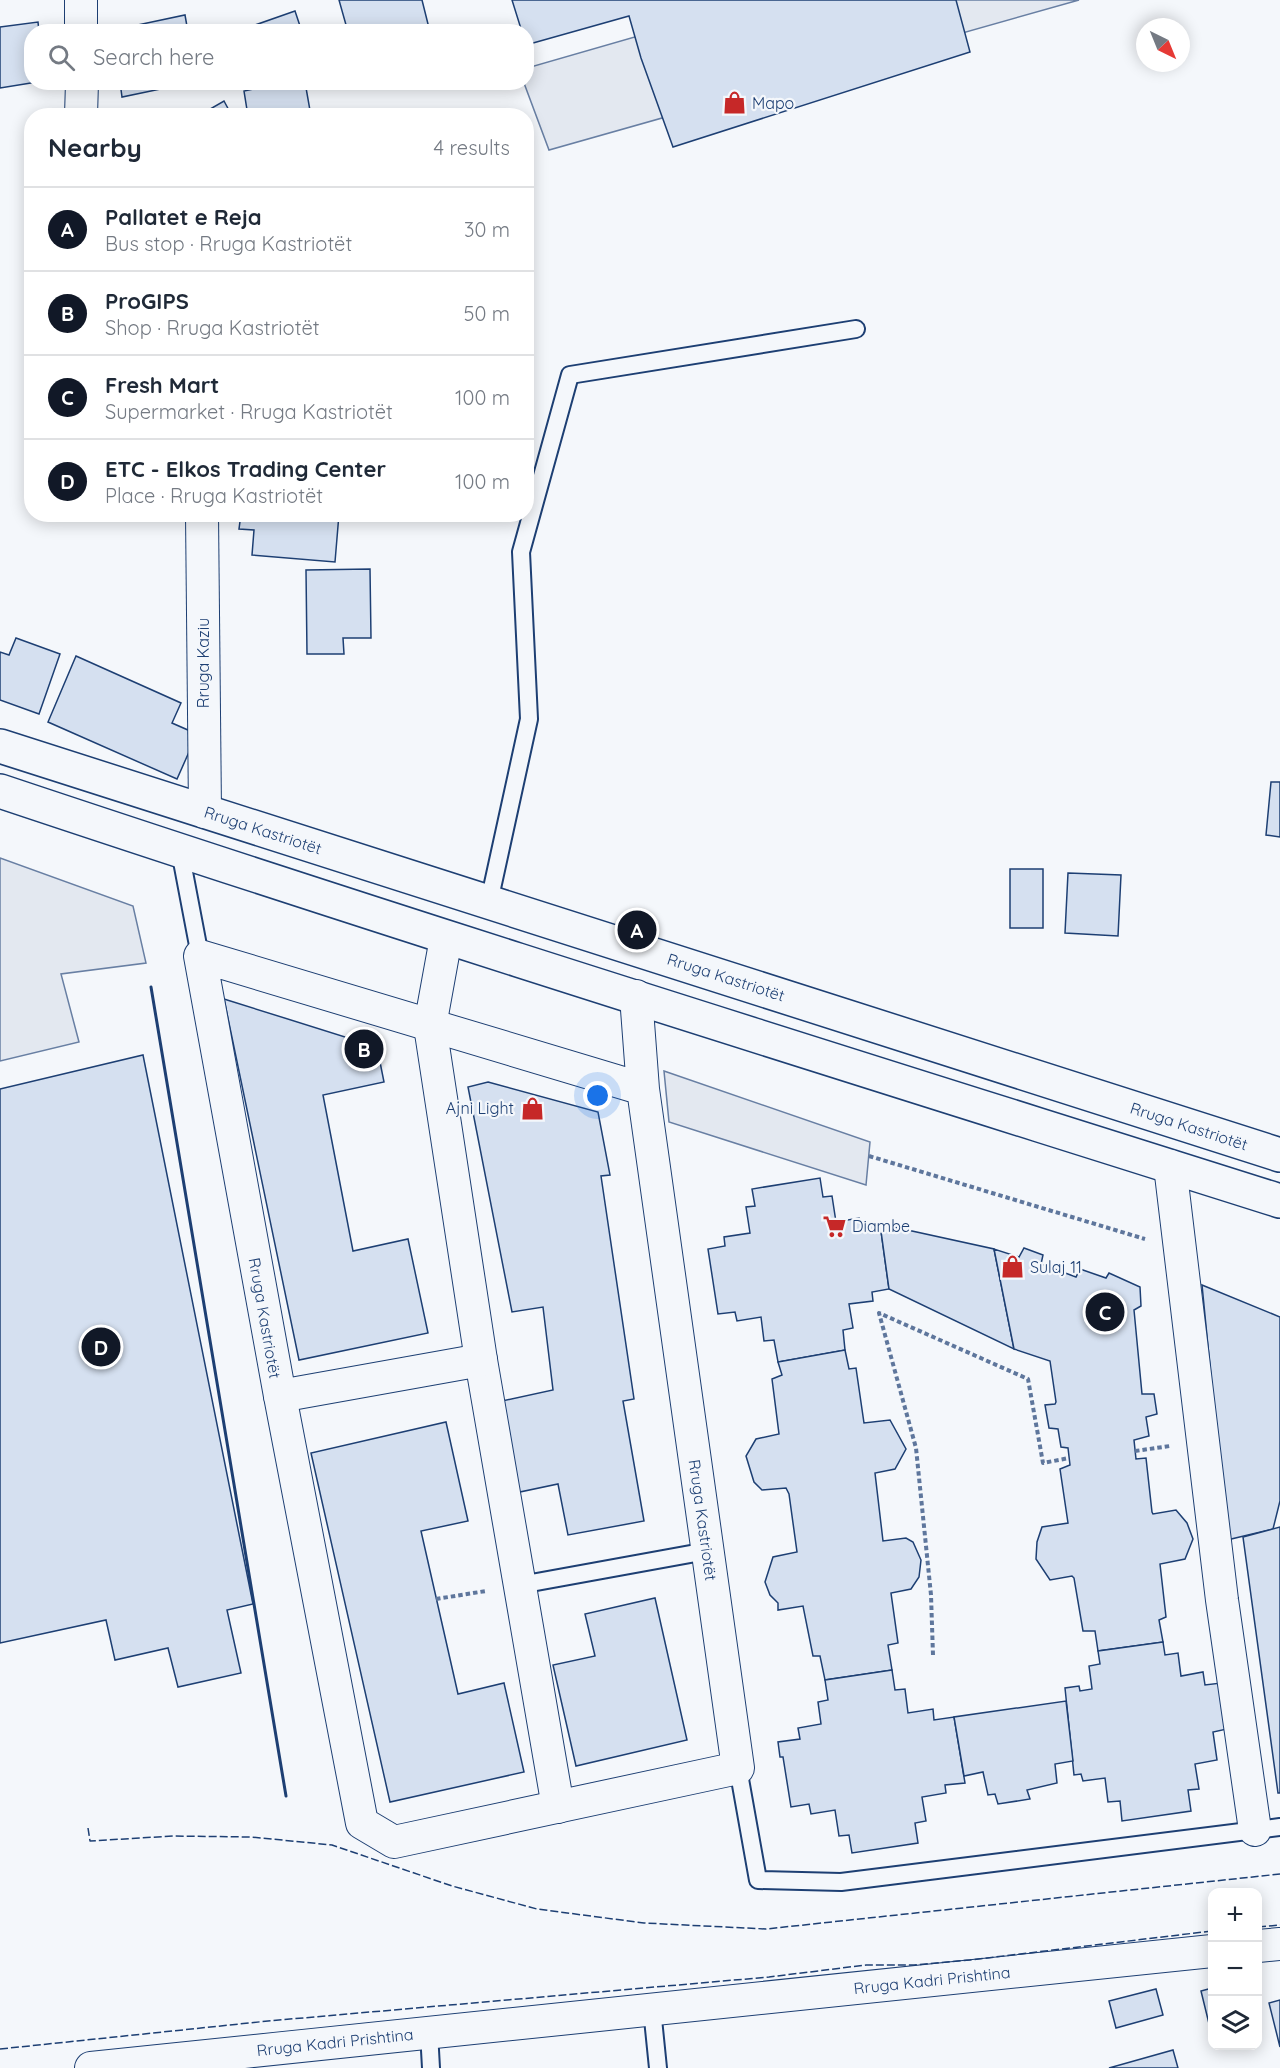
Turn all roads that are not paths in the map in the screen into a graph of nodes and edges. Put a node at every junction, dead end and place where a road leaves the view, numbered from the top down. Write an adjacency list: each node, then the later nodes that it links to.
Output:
1 (81, 0): 2 (street)
2 (81, 24)
3 (82, 90): 4 (street)
4 (81, 108)
5 (856, 329): 6 (lane)
6 (534, 505)
7 (202, 522): 11 (street, Rruga Kaziu)
8 (529, 522): 13 (lane)
9 (0, 746): 11 (main road, Rruga Kastriotët)
10 (0, 791): 12 (main road)
11 (205, 812): 13 (main road, Rruga Kastriotët)
12 (180, 851): 14 (main road); 15 (lane, Rruga Kastriotët)
13 (489, 902): 19 (main road, Rruga Kastriotët)
14 (446, 938): 16 (main road); 17 (street)
15 (200, 956): 17 (street); 23 (street, Rruga Kastriotët)
16 (636, 996): 18 (street, Rruga Kastriotët); 20 (main road)
17 (430, 1026): 18 (street); 22 (street)
18 (643, 1089): 24 (street, Rruga Kastriotët)
19 (1280, 1155)
20 (1170, 1166): 21 (main road); 28 (street)
21 (1280, 1201)
22 (482, 1360): 23 (street, Rruga Kastriotët); 25 (street)
23 (280, 1396): 27 (street, Rruga Kastriotët)
24 (707, 1551): 25 (lane); 26 (street, Rruga Kastriotët)
25 (520, 1585): 27 (street)
26 (738, 1768): 27 (street, Rruga Kastriotët); 28 (lane)
27 (558, 1808)
28 (1268, 1828)
29 (1280, 1944): 30 (street)
30 (1262, 1946)
31 (1208, 1951): 32 (street, Rruga Kadri Prishtina)
32 (652, 2009): 33 (street, Rruga Kadri Prishtina); 37 (lane)
33 (429, 2032): 34 (street, Rruga Kadri Prishtina); 36 (lane, Rruga Kadri Prishtina)
34 (243, 2060): 35 (street, Rruga Kadri Prishtina)
35 (91, 2068)
36 (431, 2068)
37 (658, 2068)

